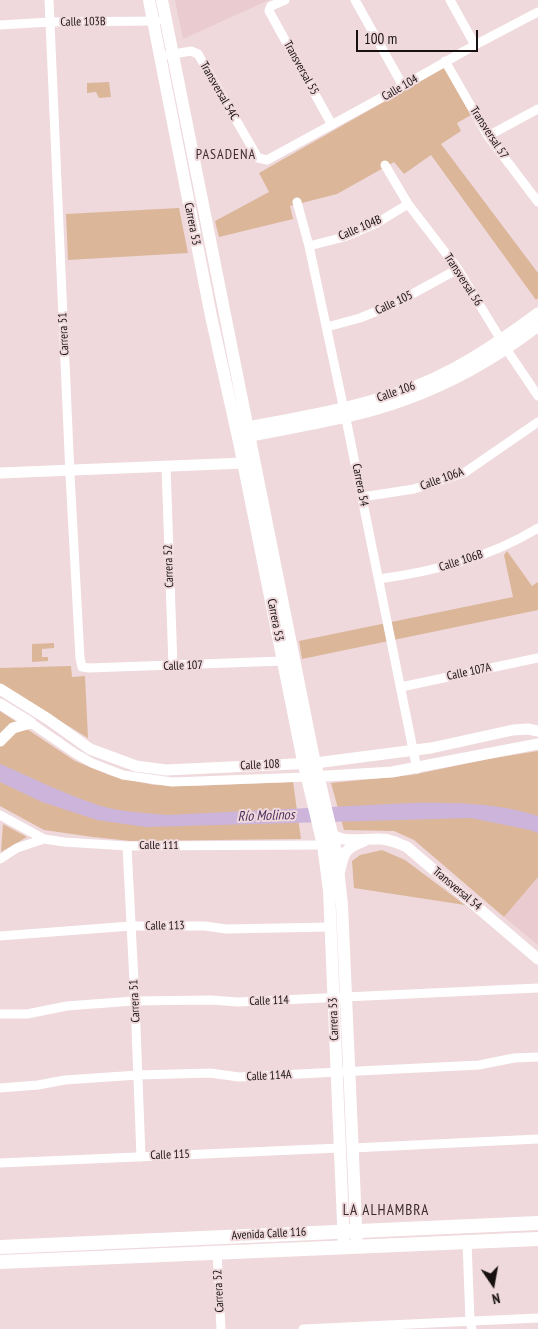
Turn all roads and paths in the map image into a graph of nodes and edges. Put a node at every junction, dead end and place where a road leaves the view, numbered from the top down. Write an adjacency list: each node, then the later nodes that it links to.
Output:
1 (49, 0): 10 (street, Carrera 51)
2 (149, 0): 8 (main road, Carrera 53)
3 (162, 0): 9 (main road, Carrera 53)
4 (285, 0): 18 (street, Transversal 55)
5 (355, 0): 16 (street)
6 (450, 0): 12 (street)
7 (538, 12): 12 (street, Calle 104)
8 (153, 20): 9 (street, Calle 103B); 10 (street, Calle 103B); 14 (main road, Carrera 53)
9 (166, 21): 13 (main road, Carrera 53)
10 (50, 22): 11 (street, Calle 103B); 37 (street, Carrera 51)
11 (0, 25)
12 (474, 45): 15 (street, Calle 104)
13 (173, 54): 14 (street, Transversal 54C); 20 (street, Transversal 54C); 34 (main road, Carrera 53)
14 (160, 57): 34 (main road, Carrera 53)
15 (445, 61): 16 (street, Calle 104); 19 (street, Transversal 57)
16 (404, 86): 18 (street, Calle 104)
17 (538, 109): 19 (street)
18 (332, 125): 20 (street, Calle 104)
19 (488, 136): 23 (street, Transversal 57)
20 (262, 160)
21 (385, 165): 24 (street, Transversal 56)
22 (297, 202): 25 (street, Carrera 54)
23 (538, 202)
24 (408, 204): 25 (street, Calle 104B); 26 (street, Transversal 56)
25 (309, 246): 29 (street, Carrera 54)
26 (458, 270): 29 (street, Calle 105); 30 (street, Transversal 56)
27 (538, 313): 30 (street, Calle 106)
28 (538, 326): 30 (street, Calle 106)
29 (326, 327): 32 (street, Carrera 54)
30 (504, 345): 31 (street, Transversal 56); 32 (street, Calle 106)
31 (538, 396)
32 (344, 412): 34 (street, Calle 106); 39 (street, Carrera 54)
33 (538, 422): 39 (street, Calle 106A)
34 (243, 433): 35 (main road, Carrera 53); 56 (main road, Carrera 53)
35 (244, 463): 36 (street); 43 (main road, Carrera 53)
36 (166, 466): 37 (street); 44 (street, Carrera 52)
37 (69, 470): 38 (street); 45 (street, Carrera 51)
38 (0, 473)
39 (362, 496): 41 (street, Carrera 54)
40 (538, 528): 41 (street, Calle 106B)
41 (379, 579): 46 (street, Carrera 54)
42 (538, 658): 46 (street, Calle 107A)
43 (283, 661): 44 (street, Calle 107); 56 (main road, Carrera 53)
44 (172, 666): 45 (street, Calle 107)
45 (82, 667)
46 (401, 687): 55 (street, Carrera 54)
47 (0, 689): 56 (street, Calle 108)
48 (0, 704): 49 (street, Calle 108)
49 (31, 723): 53 (street); 58 (street, Calle 108)
50 (538, 723): 51 (street, Calle 108)
51 (513, 730): 52 (street); 55 (street, Calle 108)
52 (538, 731)
53 (0, 741)
54 (538, 744): 57 (street, Calle 108)
55 (414, 751): 56 (street, Calle 108); 57 (street, Carrera 54)
56 (309, 763): 58 (main road, Carrera 53)
57 (417, 768): 58 (street, Calle 108)
58 (312, 777): 60 (main road, Carrera 53)
59 (0, 815): 61 (street)
60 (327, 831): 62 (street, Transversal 54); 63 (main road, Carrera 53); 66 (main road, Carrera 53)
61 (44, 839): 64 (street, Calle 111); 65 (street, Calle 111)
62 (368, 839): 66 (street); 70 (street, Transversal 54)
63 (323, 845): 64 (street, Calle 111); 68 (main road, Carrera 53)
64 (126, 846): 67 (street, Carrera 51)
65 (0, 859)
66 (340, 874): 73 (main road, Carrera 53)
67 (131, 926): 68 (street, Calle 113); 69 (street, Calle 113); 74 (street, Carrera 51)
68 (330, 927): 72 (main road, Carrera 53)
69 (0, 936)
70 (538, 959)
71 (538, 988): 73 (street, Calle 114)
72 (333, 998): 73 (street, Calle 114); 74 (street, Calle 114); 77 (main road, Carrera 53)
73 (347, 998): 78 (main road, Carrera 53)
74 (135, 1001): 75 (street, Calle 114); 79 (street, Carrera 51)
75 (0, 1014)
76 (538, 1057): 78 (street, Calle 114A)
77 (336, 1072): 78 (street, Calle 114A); 79 (street, Calle 114A); 82 (main road, Carrera 53)
78 (350, 1072): 83 (main road, Carrera 53)
79 (138, 1075): 80 (street, Calle 114A); 84 (street, Carrera 51)
80 (0, 1088)
81 (538, 1139): 83 (street)
82 (340, 1148): 84 (street, Calle 115); 87 (main road, Carrera 53)
83 (353, 1148): 87 (main road, Carrera 53)
84 (141, 1157): 85 (street, Calle 115)
85 (0, 1163)
86 (538, 1222): 87 (main road, Avenida Calle 116)
87 (350, 1231): 90 (main road, Avenida Calle 116); 91 (main road, Carrera 53)
88 (538, 1239): 89 (main road, Avenida Calle 116)
89 (466, 1242): 91 (main road, Avenida Calle 116); 95 (street)
90 (0, 1247)
91 (351, 1247): 92 (main road, Avenida Calle 116)
92 (217, 1252): 93 (main road, Avenida Calle 116); 98 (street, Carrera 52)
93 (0, 1262)
94 (538, 1318): 95 (street)
95 (471, 1325): 96 (street)
96 (395, 1327): 97 (street)
97 (329, 1328): 99 (street)
98 (220, 1329)
99 (303, 1329)

